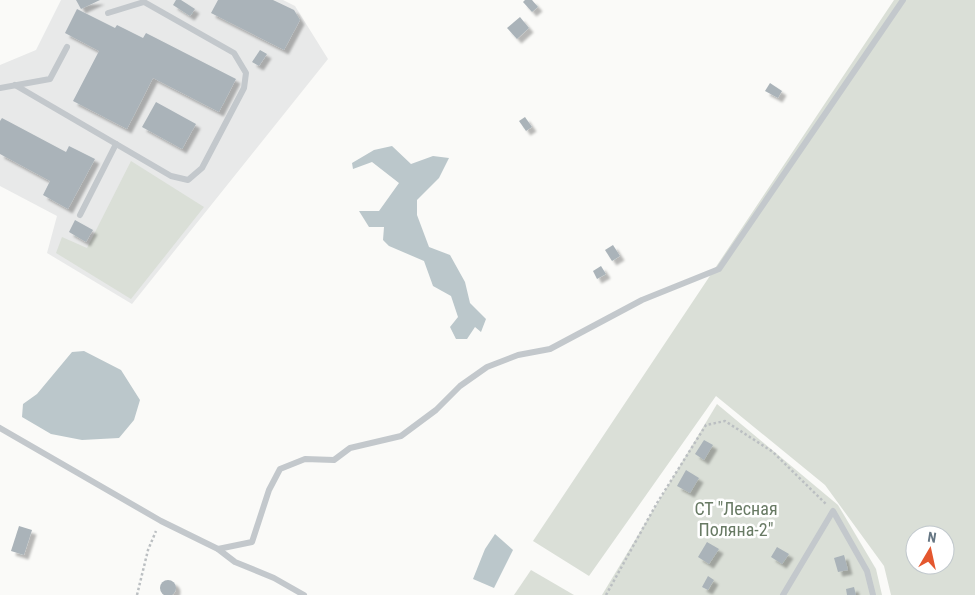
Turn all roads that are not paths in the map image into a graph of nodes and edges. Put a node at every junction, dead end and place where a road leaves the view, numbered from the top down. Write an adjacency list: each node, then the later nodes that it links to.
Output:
1 (903, 0): 9 (lane)
2 (108, 13): 6 (lane)
3 (67, 48): 4 (lane)
4 (15, 85): 5 (lane); 6 (lane)
5 (0, 88)
6 (116, 144): 7 (lane)
7 (80, 215)
8 (0, 428): 9 (lane)
9 (218, 549): 10 (lane)
10 (304, 595)
11 (783, 595): 12 (lane)
12 (873, 595)

